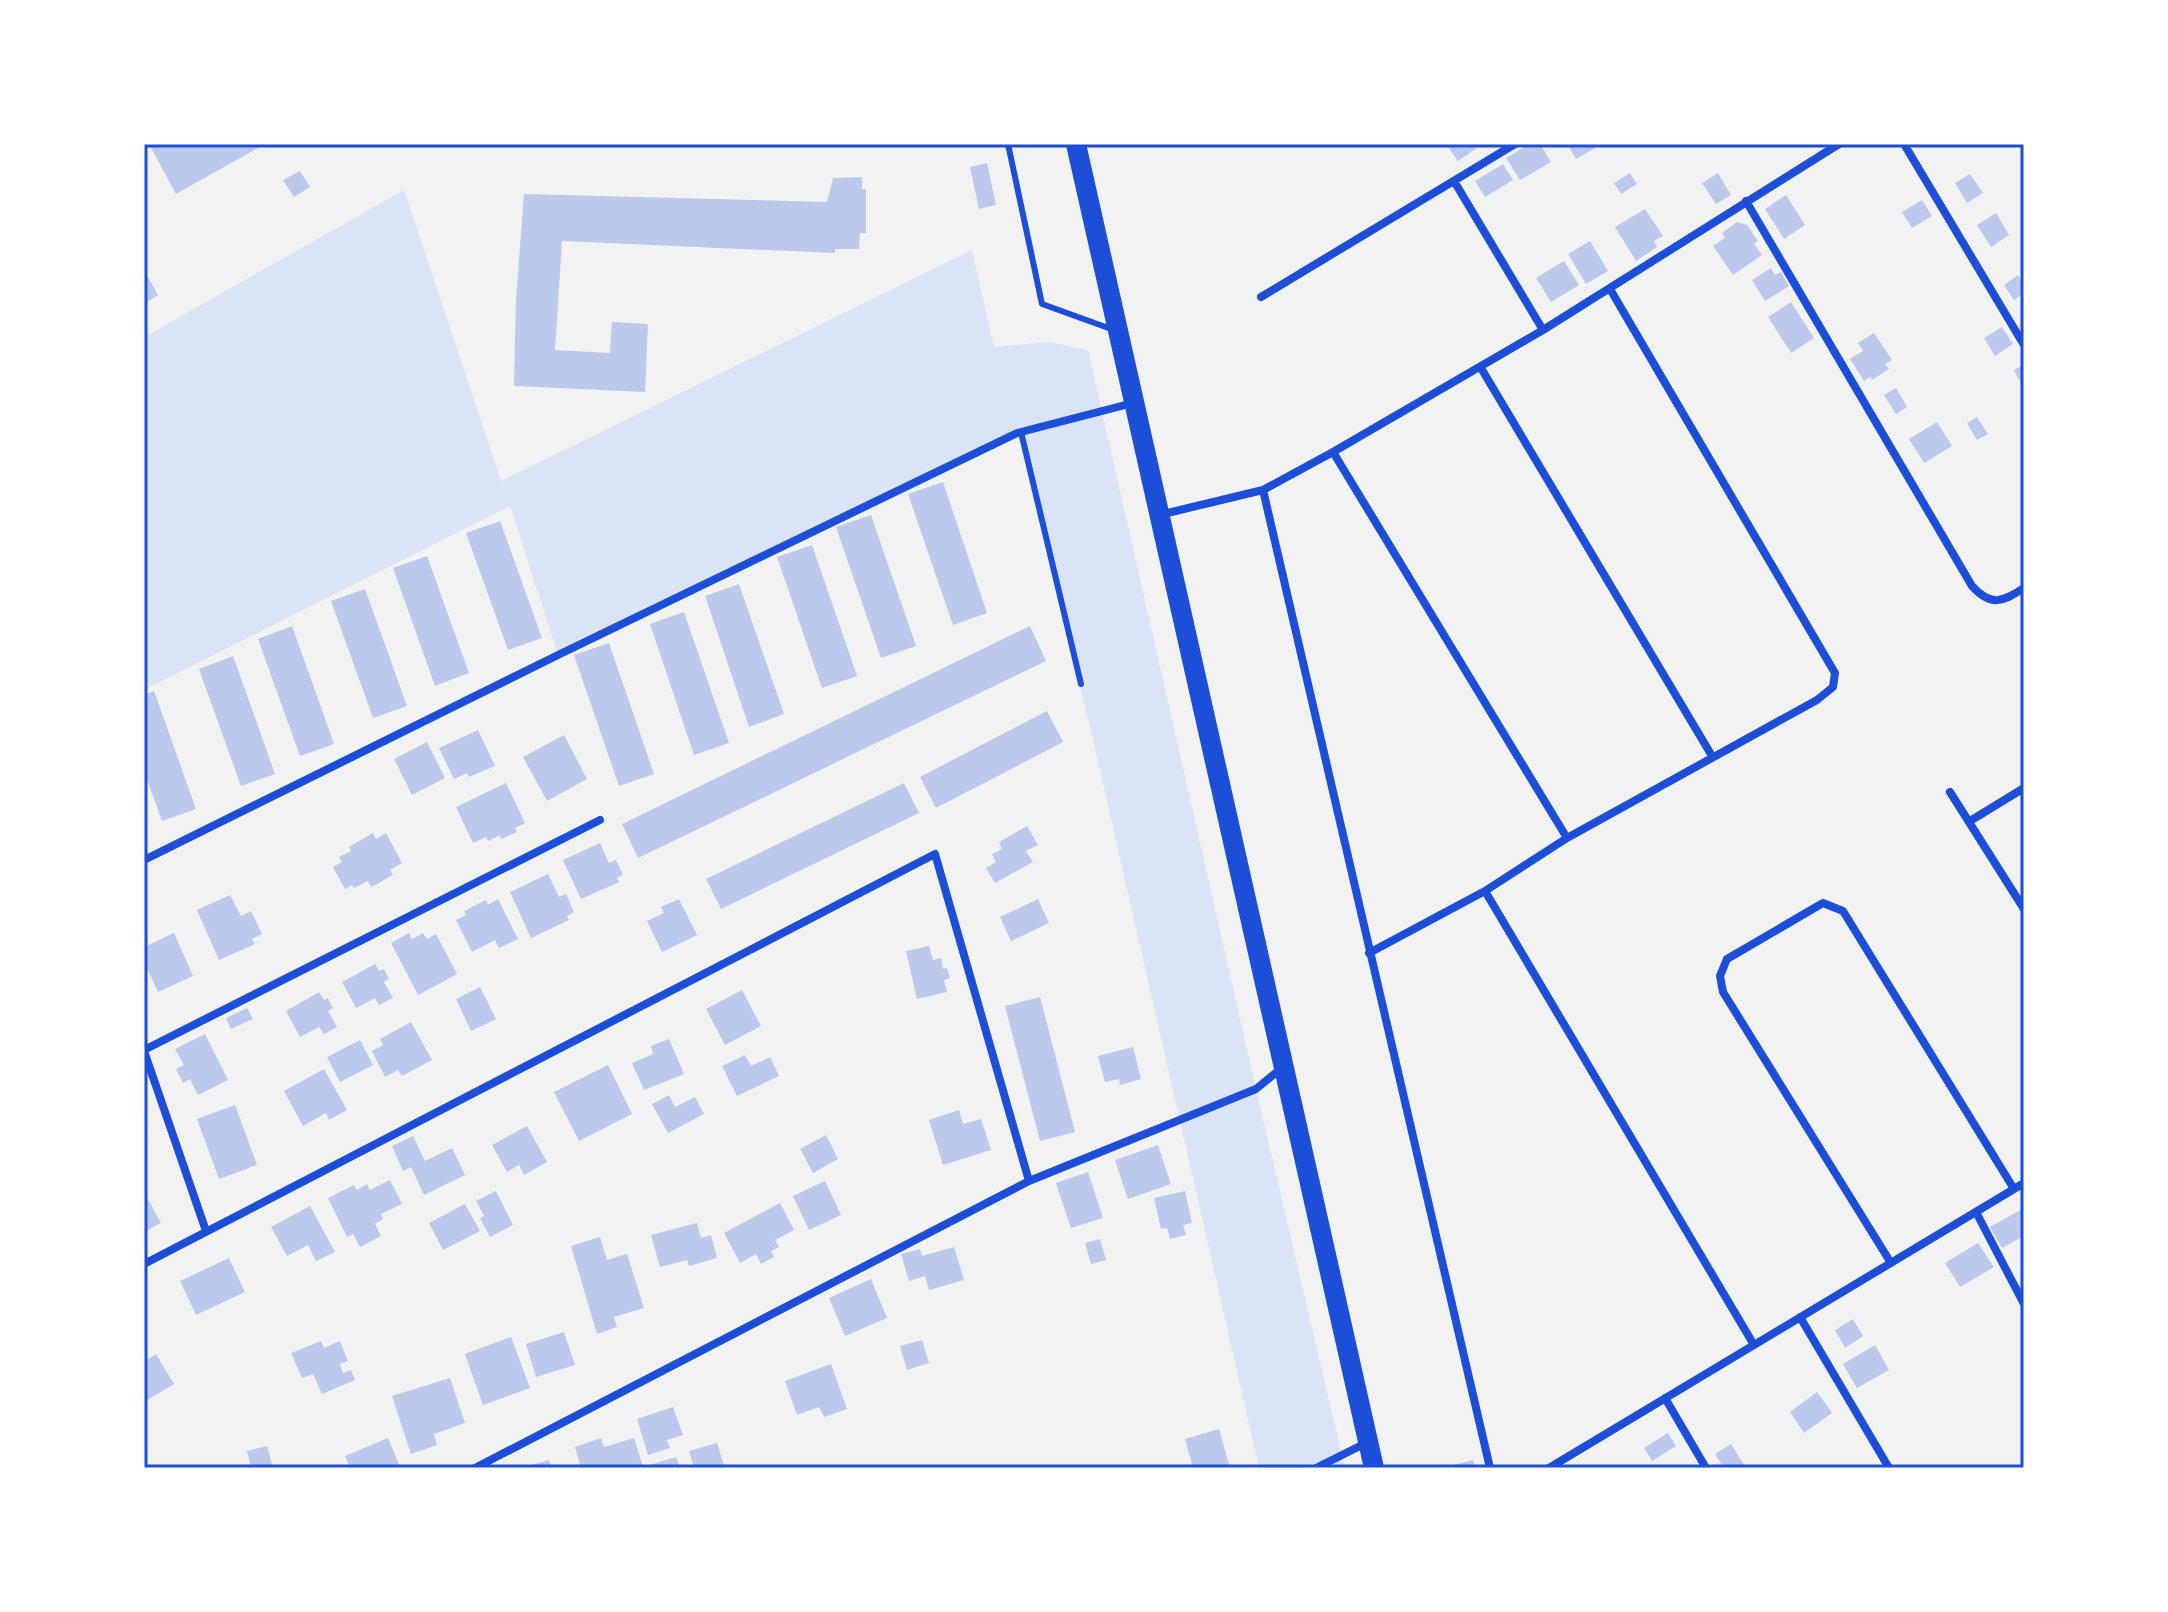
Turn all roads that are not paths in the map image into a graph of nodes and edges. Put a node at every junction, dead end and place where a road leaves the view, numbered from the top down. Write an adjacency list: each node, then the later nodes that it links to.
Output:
1 (1008, 144): 11 (lane)
2 (1076, 144): 11 (highway)
3 (1515, 144): 6 (street)
4 (1839, 144): 7 (street)
5 (1904, 144): 12 (street)
6 (1454, 181): 9 (street); 10 (street)
7 (1746, 201): 8 (street); 19 (street)
8 (1610, 289): 10 (street); 21 (street)
9 (1261, 297)
10 (1543, 330): 13 (street)
11 (1118, 331): 14 (highway)
12 (2024, 345)
13 (1481, 368): 16 (street); 21 (street)
14 (1134, 403): 15 (street); 18 (highway)
15 (1021, 432): 20 (lane); 27 (street)
16 (1333, 452): 17 (street); 26 (street)
17 (1263, 490): 18 (street); 30 (street)
18 (1159, 515): 32 (highway)
19 (2024, 588)
20 (1081, 684)
21 (1712, 756): 26 (street)
22 (2024, 788): 25 (street)
23 (1950, 792): 25 (street)
24 (600, 820): 31 (street)
25 (1970, 821): 29 (street)
26 (1567, 838): 28 (street)
27 (144, 860)
28 (1485, 891): 30 (street); 42 (street)
29 (2024, 909)
30 (1369, 953): 49 (street)
31 (144, 1050): 37 (street)
32 (1283, 1066): 33 (street); 44 (highway)
33 (1029, 1181): 37 (street); 46 (street)
34 (2024, 1183): 35 (street)
35 (2014, 1189): 36 (street); 38 (street)
36 (1976, 1212): 38 (street); 40 (street)
37 (206, 1231): 39 (street)
38 (1891, 1263): 41 (street)
39 (144, 1264)
40 (2024, 1304)
41 (1800, 1317): 42 (street); 51 (street)
42 (1754, 1345): 43 (street)
43 (1665, 1398): 45 (street); 50 (street)
44 (1368, 1441): 47 (street); 48 (highway)
45 (1553, 1467)
46 (475, 1468)
47 (1316, 1468)
48 (1374, 1468)
49 (1490, 1468)
50 (1706, 1468)
51 (1889, 1468)

